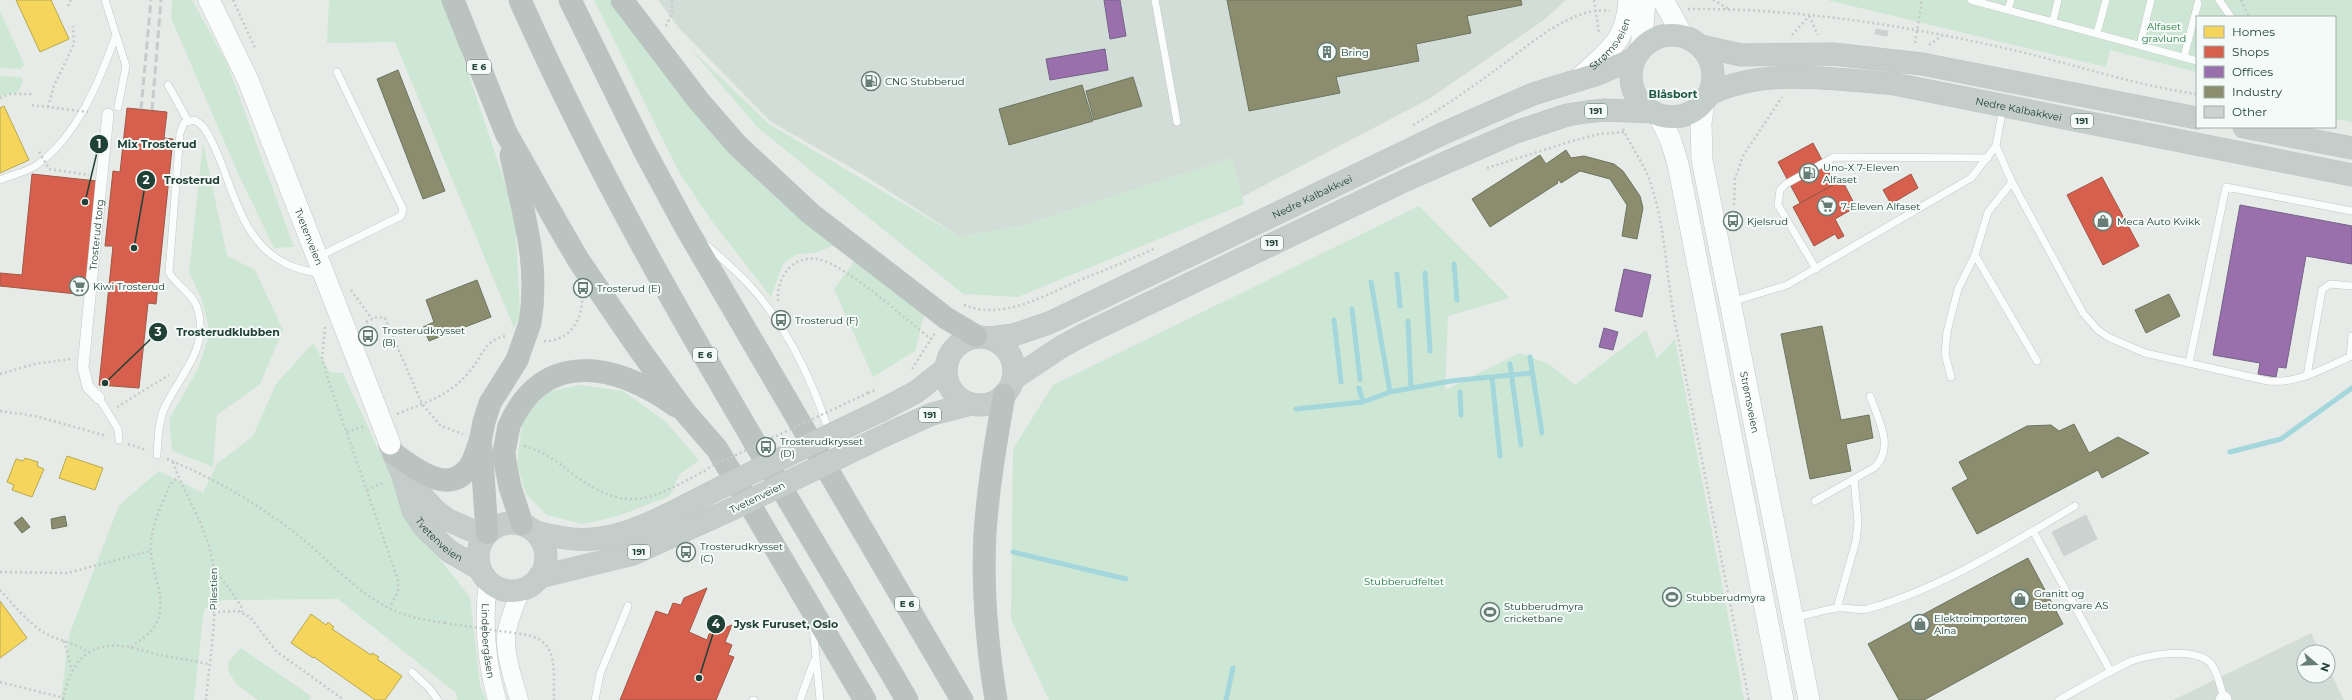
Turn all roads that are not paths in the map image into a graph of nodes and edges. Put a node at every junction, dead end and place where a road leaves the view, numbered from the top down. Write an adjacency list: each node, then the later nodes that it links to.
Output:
1 (105, 0): 22 (lane)
2 (209, 0): 50 (main road, Tvetenveien)
3 (453, 0): 40 (highway, E 6)
4 (520, 0): 99 (highway, E 6)
5 (570, 0): 48 (highway, E 6)
6 (622, 0): 55 (highway)
7 (1155, 0): 38 (lane)
8 (1629, 0): 29 (main road, Strømsveien)
9 (1645, 0): 25 (main road, Strømsveien)
10 (1663, 0): 23 (main road)
11 (1971, 0): 18 (lane)
12 (2011, 0): 18 (lane)
13 (2058, 0): 20 (lane)
14 (2106, 0): 21 (lane)
15 (2151, 0): 24 (lane)
16 (2219, 0): 19 (lane)
17 (2198, 3): 26 (lane)
18 (2008, 10): 20 (lane)
19 (2230, 16)
20 (2053, 21): 21 (lane)
21 (2097, 33): 24 (lane)
22 (116, 35): 33 (lane); 45 (lane)
23 (1692, 41): 25 (highway); 31 (highway); 36 (highway)
24 (2140, 45): 26 (lane)
25 (1638, 54): 29 (highway, Nedre Kalbakkvei / 191); 34 (highway)
26 (2184, 57): 27 (lane)
27 (2196, 60)
28 (338, 72): 50 (lane)
29 (1577, 81): 55 (highway, Nedre Kalbakkvei / 191)
30 (168, 85): 37 (lane)
31 (1706, 99): 32 (highway, Nedre Kalbakkvei / 191); 34 (highway); 53 (main road, Strømsveien)
32 (2004, 105): 41 (lane); 44 (highway, Nedre Kalbakkvei / 191)
33 (118, 107)
34 (1656, 113): 62 (highway, 191); 101 (main road)
35 (108, 114): 64 (street, Trosterud torg)
36 (2196, 118)
37 (188, 121): 50 (lane); 70 (lane)
38 (1177, 122)
39 (2249, 128): 42 (highway)
40 (506, 133): 66 (highway, E 6); 68 (highway, E 6, bridge)
41 (1996, 146): 43 (lane); 46 (lane)
42 (2352, 148)
43 (1988, 158): 51 (lane); 51 (lane)
44 (2352, 175)
45 (0, 180)
46 (2012, 182): 49 (lane); 58 (lane)
47 (2352, 211): 58 (lane)
48 (685, 226): 71 (lane); 77 (highway, E 6)
49 (1975, 255): 57 (lane); 61 (lane)
50 (319, 266): 69 (main road, Tvetenveien, bridge)
51 (1816, 269): 53 (lane)
52 (2352, 286): 60 (lane)
53 (1730, 303): 87 (main road, Strømsveien)
54 (2352, 336): 56 (lane)
55 (983, 337): 59 (highway, 191); 62 (highway)
56 (2351, 356): 60 (lane)
57 (2037, 361)
58 (2189, 363): 60 (lane)
59 (945, 369): 65 (highway); 78 (highway, 191, bridge)
60 (2307, 376)
61 (1950, 377)
62 (1008, 387): 65 (highway, 191); 91 (highway)
63 (1870, 396): 73 (lane)
64 (99, 398): 67 (lane)
65 (971, 404): 82 (highway, Tvetenveien / 191, bridge)
66 (684, 411): 78 (highway, E 6, bridge); 85 (highway, E 6)
67 (118, 440)
68 (477, 443): 69 (highway, E 6); 80 (highway, E 6)
69 (392, 449): 72 (highway, Tvetenveien)
70 (157, 455)
71 (838, 466)
72 (396, 478): 80 (highway, Tvetenveien); 81 (highway, Tvetenveien)
73 (1854, 479): 75 (lane); 86 (lane)
74 (842, 480): 77 (lane)
75 (1815, 502)
76 (2075, 506): 79 (lane)
77 (850, 509): 100 (highway, E 6)
78 (529, 528): 80 (highway, 191); 82 (highway)
79 (2033, 531): 86 (lane); 90 (lane)
80 (486, 534): 81 (highway, Tvetenveien)
81 (484, 575): 83 (highway, Tvetenveien); 93 (street, Lindebergåsen)
82 (539, 577): 83 (highway, Tvetenveien / 191)
83 (521, 590): 94 (street, Lindebergåsen)
84 (628, 606): 95 (lane)
85 (812, 608): 88 (lane); 98 (highway, E 6)
86 (1837, 608): 87 (lane)
87 (1792, 618): 102 (main road, Strømsveien)
88 (815, 657): 96 (lane); 97 (lane)
89 (412, 672): 92 (lane)
90 (2110, 672): 103 (lane); 104 (lane)
91 (995, 691)
92 (438, 700)
93 (497, 700)
94 (519, 700)
95 (595, 700)
96 (800, 700)
97 (820, 700)
98 (865, 700)
99 (907, 700)
100 (962, 700)
101 (1783, 700)
102 (1809, 700)
103 (2059, 700)
104 (2224, 700)

